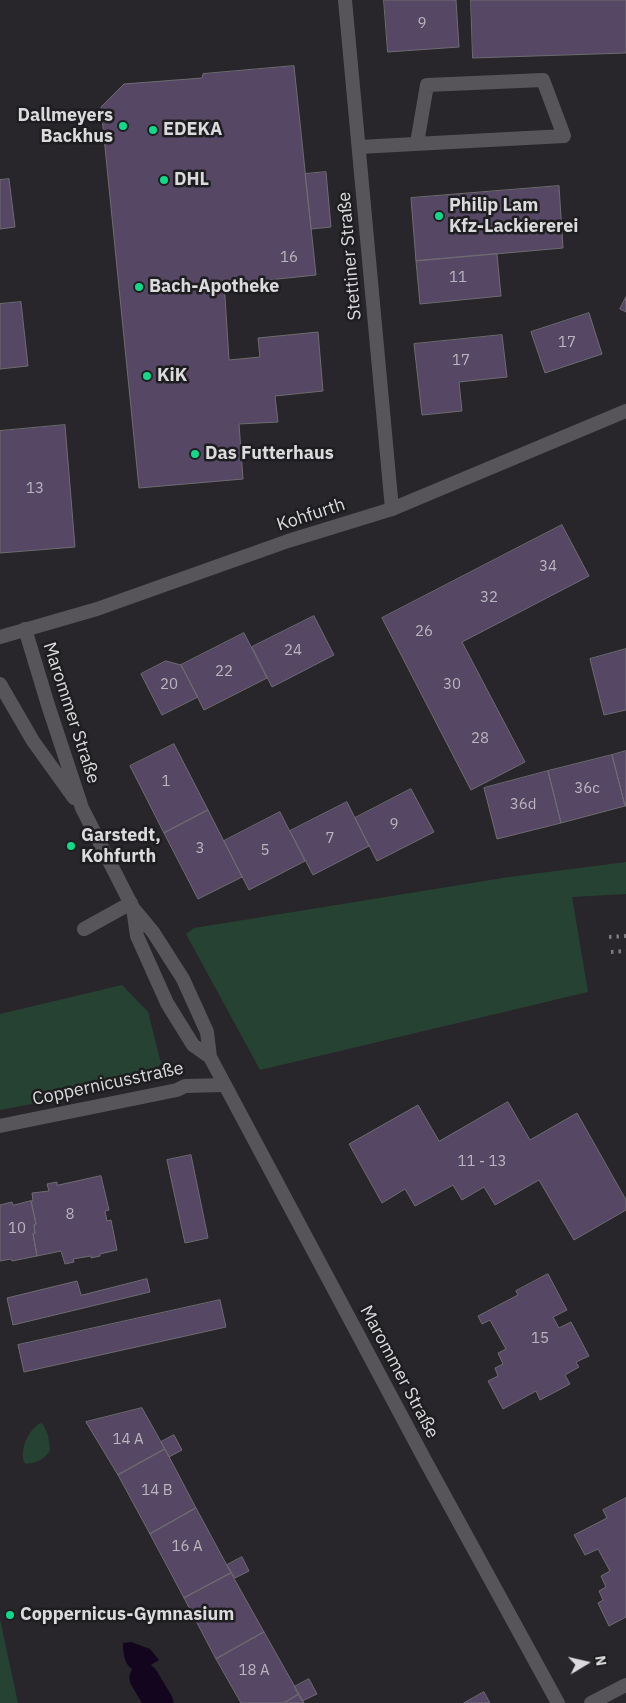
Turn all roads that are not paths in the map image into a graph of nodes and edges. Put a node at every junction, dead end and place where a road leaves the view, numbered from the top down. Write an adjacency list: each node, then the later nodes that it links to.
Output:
1 (345, 0): 3 (street, Stettiner Straße)
2 (418, 143): 2 (street); 3 (street)
3 (359, 147): 5 (street, Stettiner Straße)
4 (626, 411): 5 (street, Kohfurth)
5 (392, 509): 6 (street, Kohfurth)
6 (25, 629): 7 (street, Kohfurth); 9 (street, Marommer Straße)
7 (0, 637)
8 (0, 684): 9 (street, Marommer Straße)
9 (82, 808): 10 (street, Marommer Straße)
10 (132, 905): 11 (street); 12 (street, Marommer Straße); 12 (street, Marommer Straße)
11 (84, 929)
12 (210, 1057): 13 (street, Marommer Straße)
13 (224, 1085): 14 (street, Coppernicusstraße); 16 (street, Marommer Straße)
14 (0, 1126)
15 (626, 1685): 17 (street)
16 (558, 1703)
17 (591, 1703)

